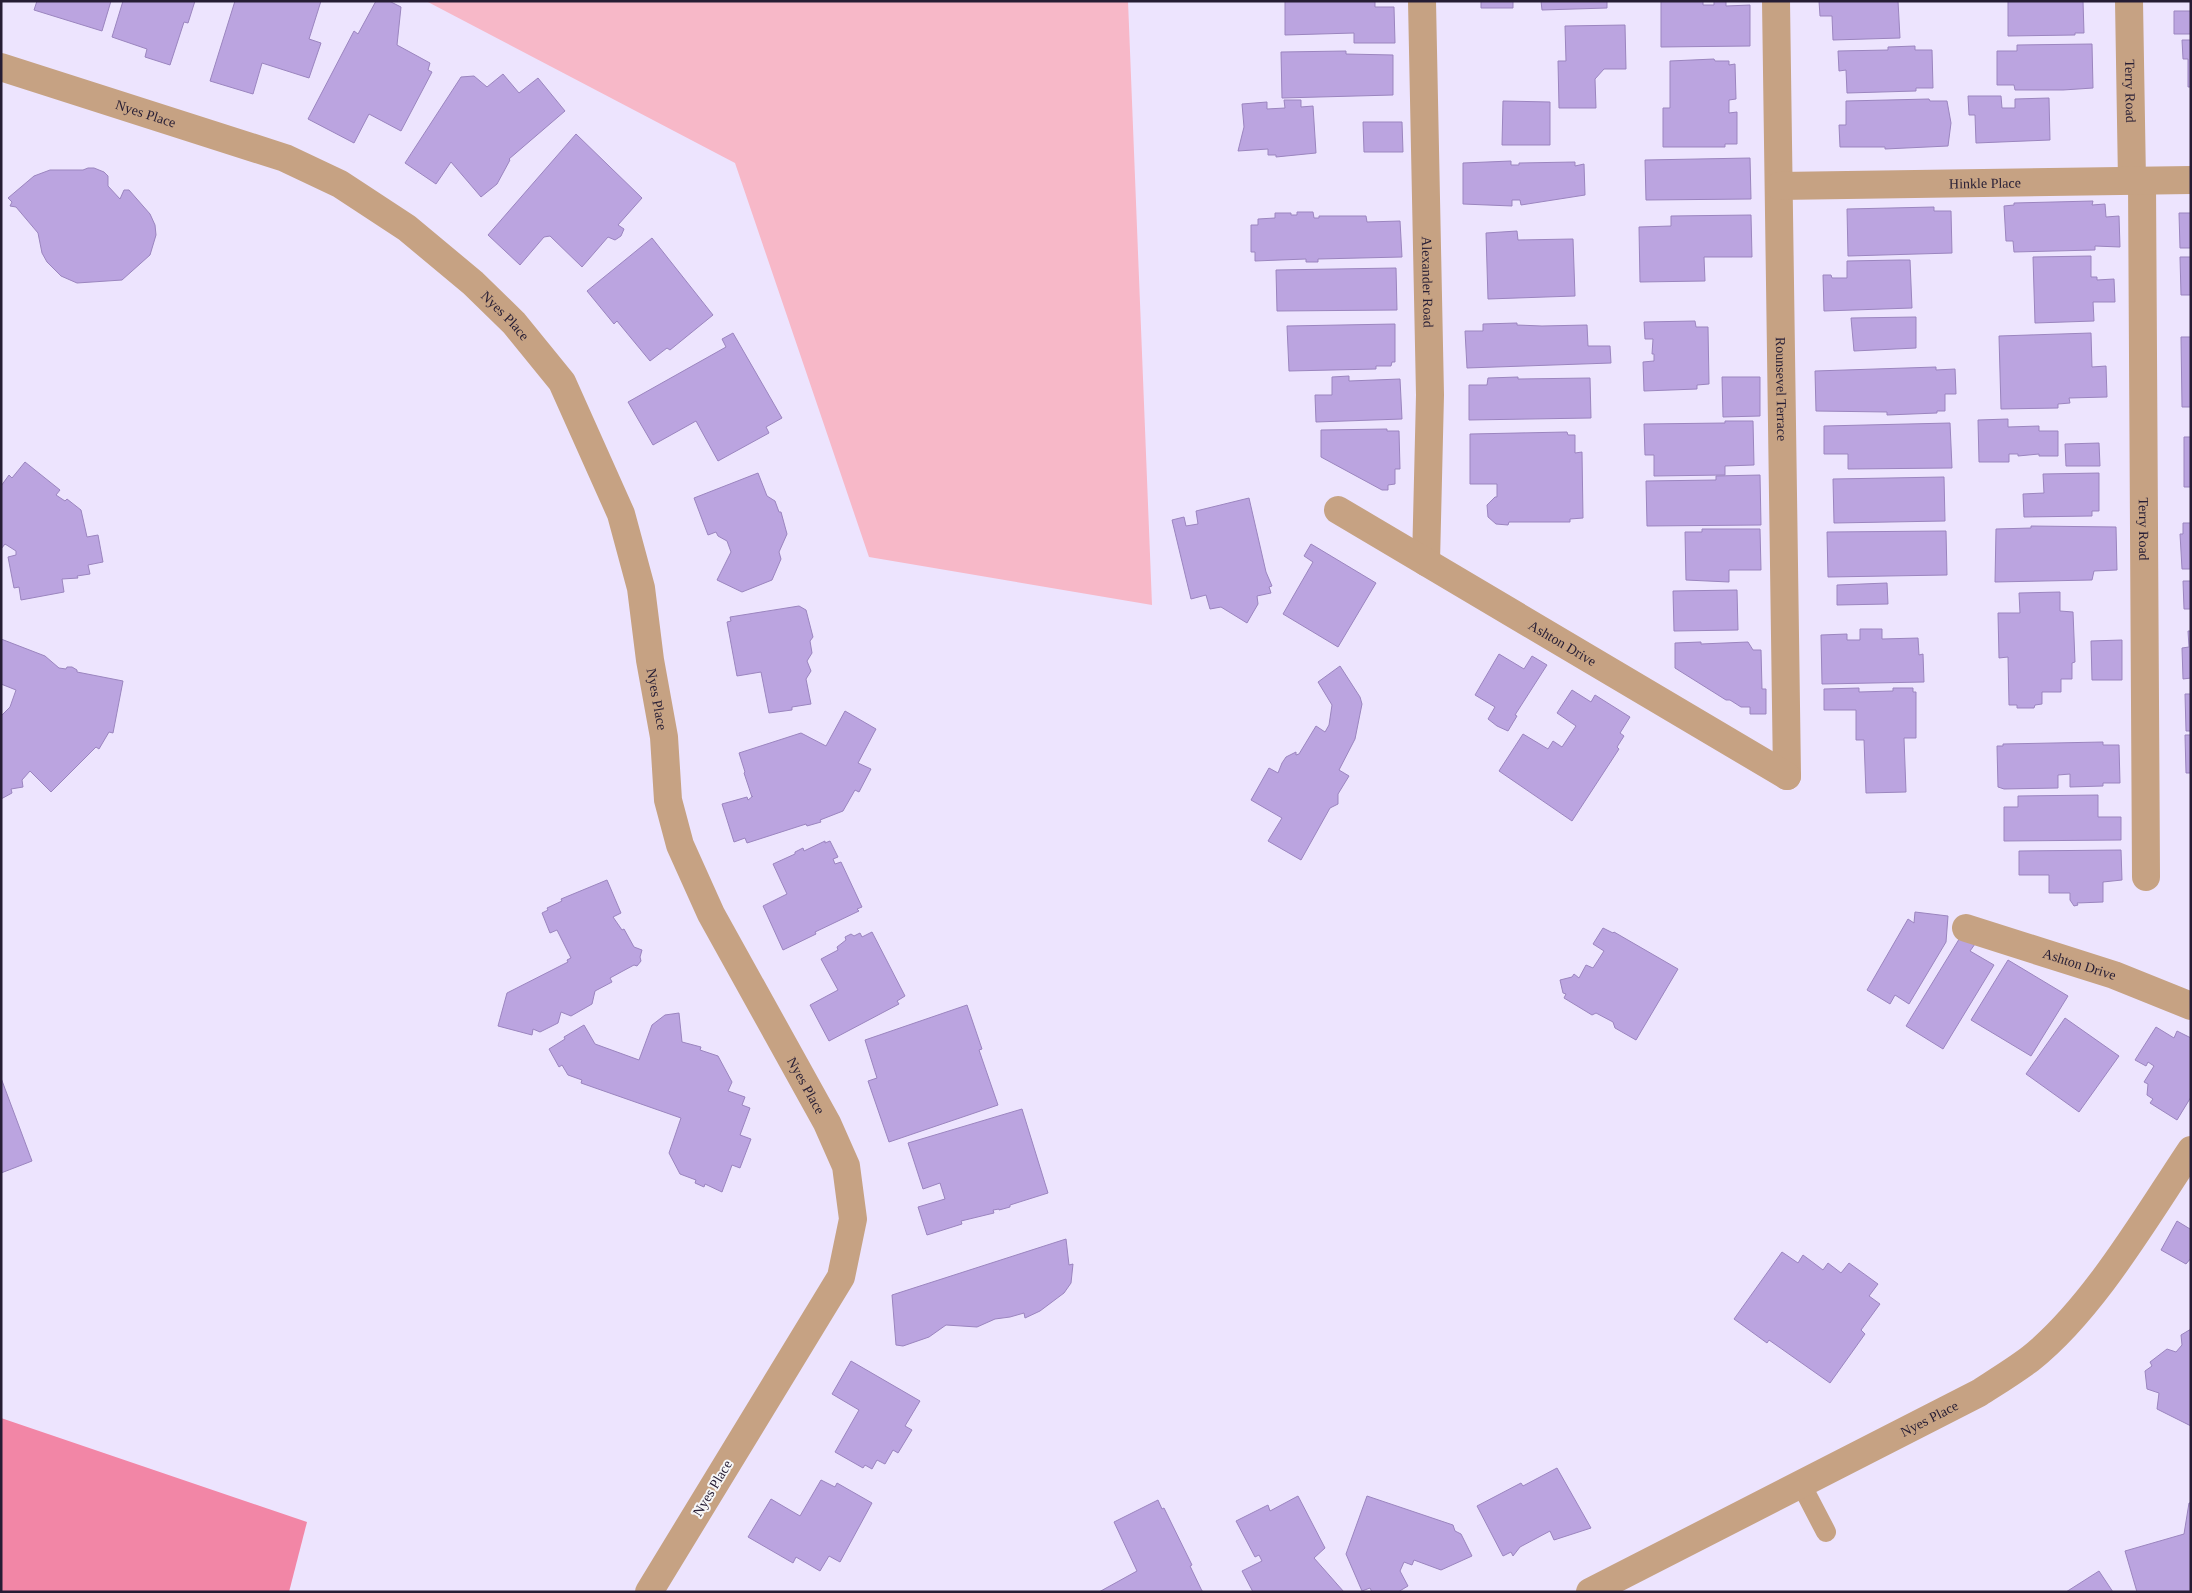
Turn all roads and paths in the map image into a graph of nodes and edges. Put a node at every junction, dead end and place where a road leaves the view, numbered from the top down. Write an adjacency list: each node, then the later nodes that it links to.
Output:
1 (1422, 1): 9 (street, Alexander Road)
2 (1776, 1): 7 (street, Rounsevel Terrace)
3 (2129, 1): 6 (street, Terry Road)
4 (1, 67): 17 (street, Nyes Place)
5 (2191, 180): 6 (street, Hinkle Place)
6 (2137, 181): 7 (street, Hinkle Place); 11 (street, Terry Road)
7 (1779, 186): 10 (street, Rounsevel Terrace)
8 (1338, 510): 9 (street, Ashton Drive)
9 (1426, 562): 10 (street, Ashton Drive)
10 (1787, 776)
11 (2146, 877)
12 (1966, 928): 13 (street, Ashton Drive)
13 (2191, 1006)
14 (2191, 1150): 15 (street, Nyes Place)
15 (1801, 1484): 16 (lane); 18 (street, Nyes Place)
16 (1826, 1532)
17 (649, 1592)
18 (1590, 1592)

